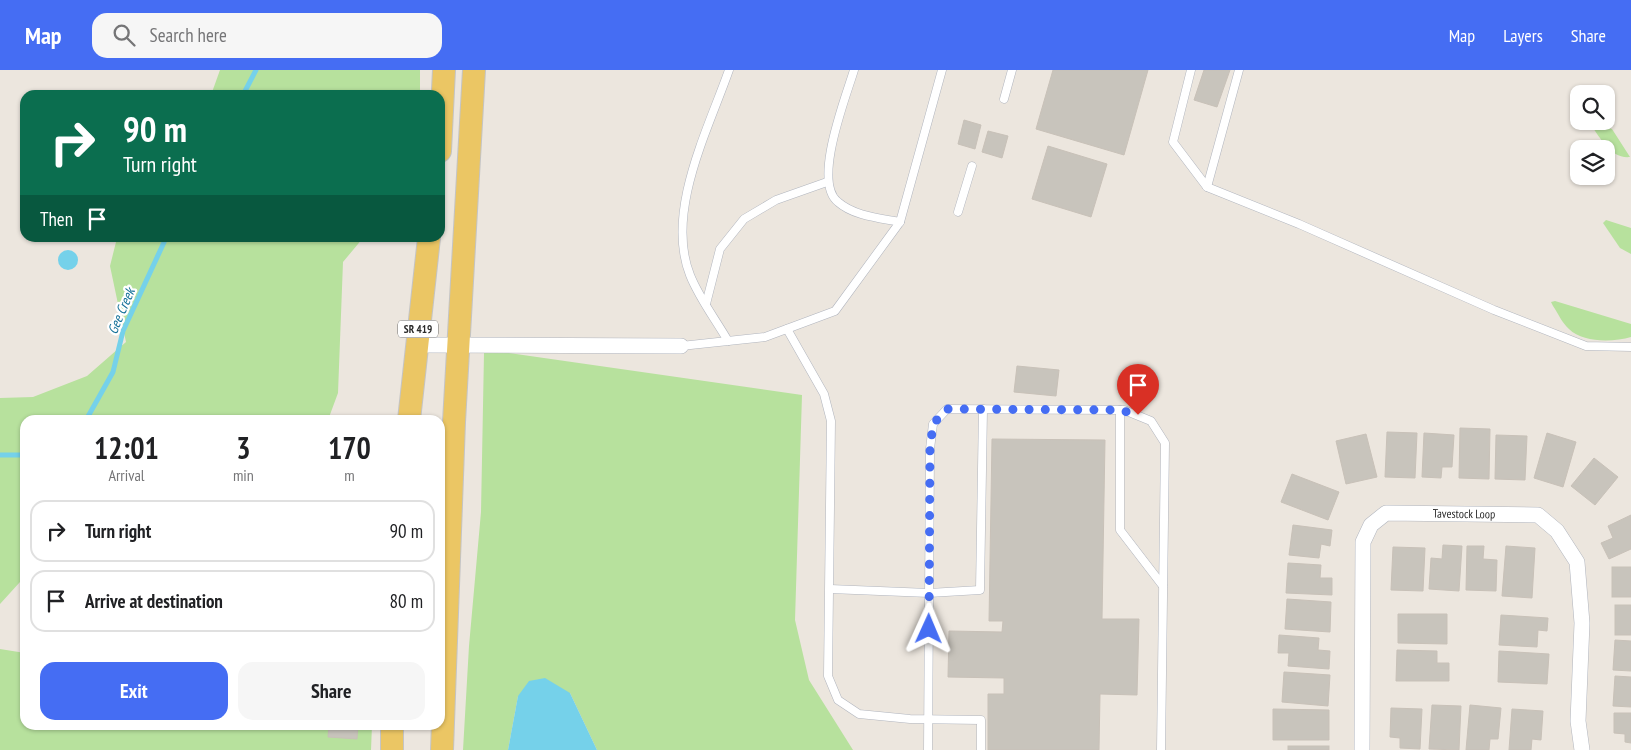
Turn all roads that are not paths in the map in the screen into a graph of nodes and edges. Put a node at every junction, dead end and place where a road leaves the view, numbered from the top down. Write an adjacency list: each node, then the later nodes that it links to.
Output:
1 (444, 70): 9 (main road)
2 (474, 70): 20 (main road)
3 (729, 70): 17 (lane)
4 (854, 70): 12 (lane)
5 (942, 70): 15 (lane)
6 (1012, 70): 10 (lane)
7 (1191, 70): 13 (lane)
8 (1239, 70): 13 (lane)
9 (443, 90)
10 (1004, 99)
11 (972, 166): 14 (lane)
12 (827, 182): 15 (lane); 17 (lane)
13 (1207, 186): 23 (lane)
14 (958, 212)
15 (900, 222): 18 (lane)
16 (429, 242): 21 (main road, SR 419)
17 (706, 304): 19 (lane)
18 (787, 329): 19 (lane); 28 (lane)
19 (728, 341): 22 (lane)
20 (458, 344): 21 (street); 22 (street); 30 (main road)
21 (416, 345): 26 (main road, SR 419)
22 (681, 346)
23 (1631, 347)
24 (983, 409): 25 (lane); 29 (lane); 29 (lane)
25 (1120, 410): 27 (lane); 27 (lane)
26 (409, 415)
27 (1163, 586): 38 (lane)
28 (830, 589): 29 (lane); 31 (lane)
29 (929, 593): 31 (lane)
30 (445, 674)
31 (928, 719): 36 (lane); 37 (lane)
32 (392, 730): 34 (main road)
33 (443, 730): 35 (main road)
34 (392, 750)
35 (442, 750)
36 (928, 750)
37 (981, 750)
38 (1161, 750)
39 (1362, 750): 40 (street, Tavestock Loop)
40 (1582, 750)

